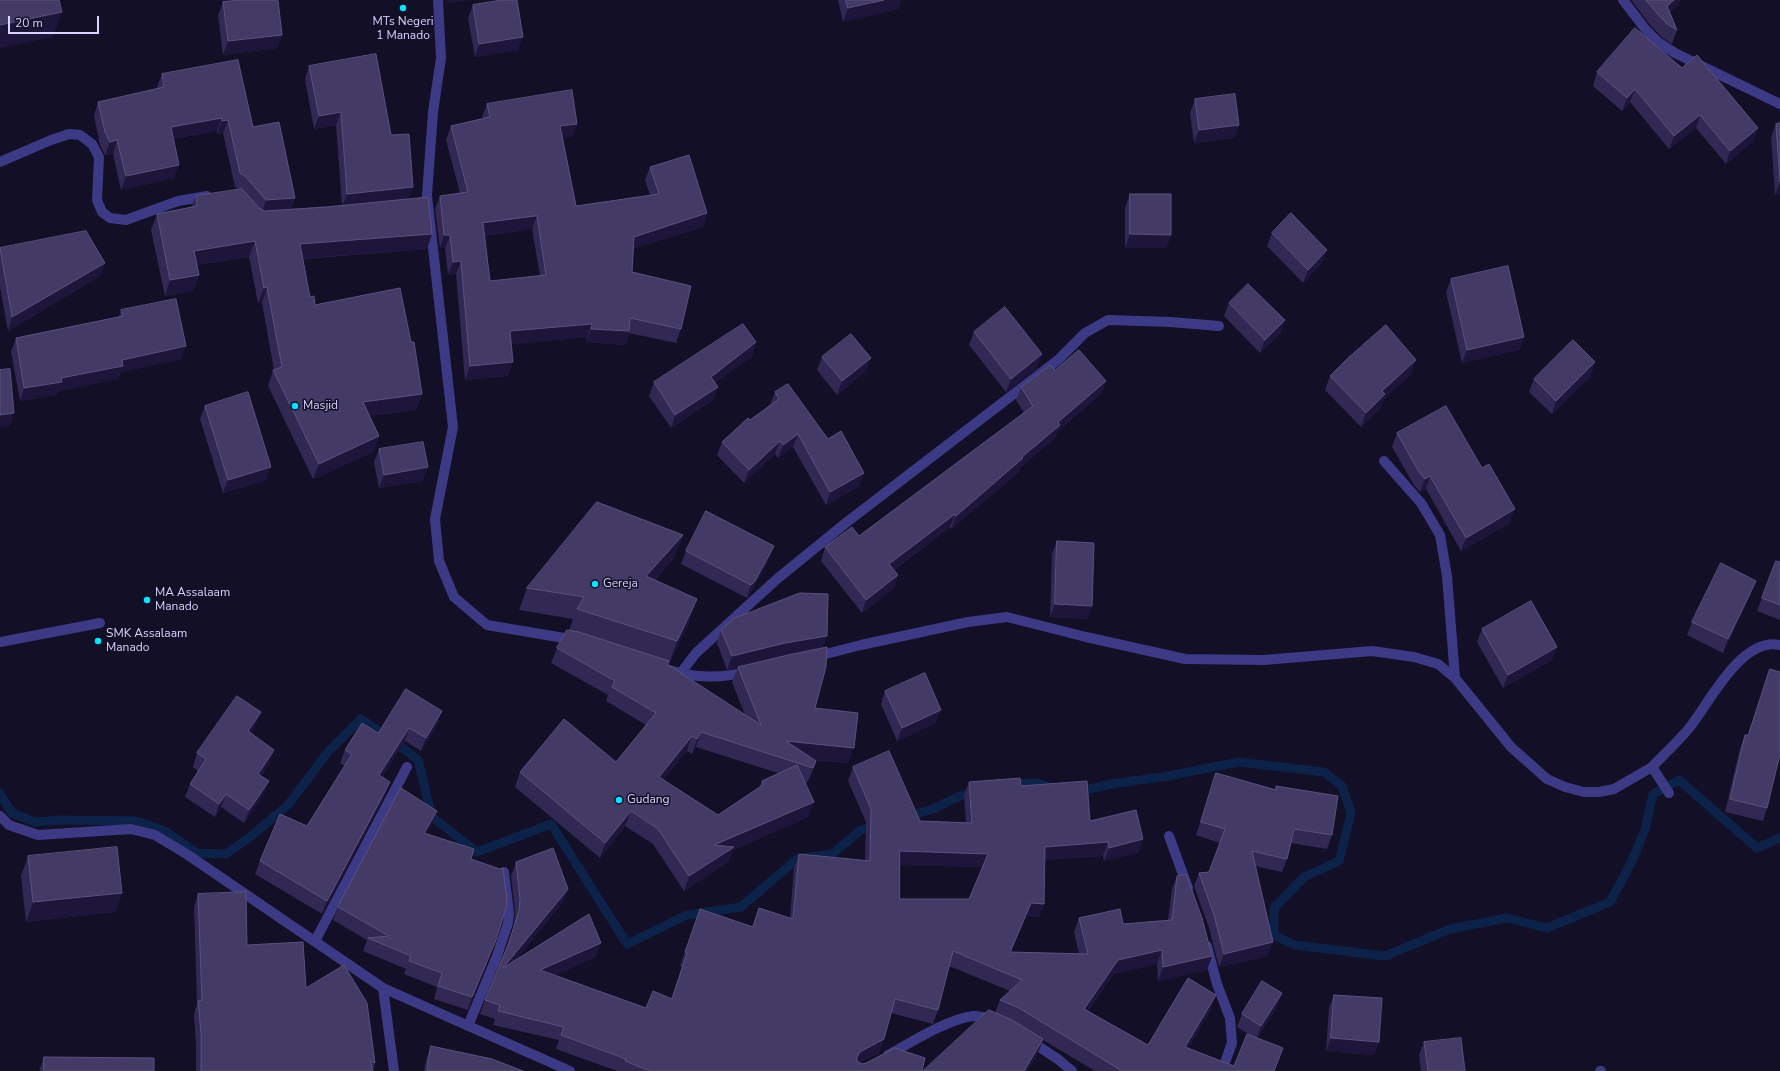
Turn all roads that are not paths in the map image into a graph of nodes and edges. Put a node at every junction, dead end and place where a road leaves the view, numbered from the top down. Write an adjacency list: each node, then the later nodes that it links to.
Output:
1 (438, 0): 10 (street)
2 (1623, 0): 3 (street)
3 (1780, 104)
4 (0, 162): 5 (street)
5 (215, 194)
6 (1218, 326): 15 (street)
7 (1384, 461): 16 (street)
8 (100, 623): 9 (street)
9 (0, 642)
10 (583, 642)
11 (1780, 645): 18 (street)
12 (803, 659): 16 (street)
13 (658, 667): 15 (street)
14 (758, 669): 15 (street)
15 (680, 674)
16 (1455, 678): 18 (street)
17 (407, 767): 25 (street)
18 (1655, 770): 19 (street)
19 (1669, 793)
20 (0, 816): 25 (street)
21 (1169, 836): 23 (street)
22 (504, 872): 28 (street)
23 (1192, 901)
24 (1205, 937): 34 (street)
25 (315, 941): 26 (street)
26 (383, 988): 28 (street); 31 (street)
27 (1001, 1023): 30 (street)
28 (468, 1026): 32 (street)
29 (1020, 1034): 33 (street)
30 (878, 1061)
31 (394, 1071)
32 (570, 1071)
33 (1072, 1071)
34 (1222, 1071)

